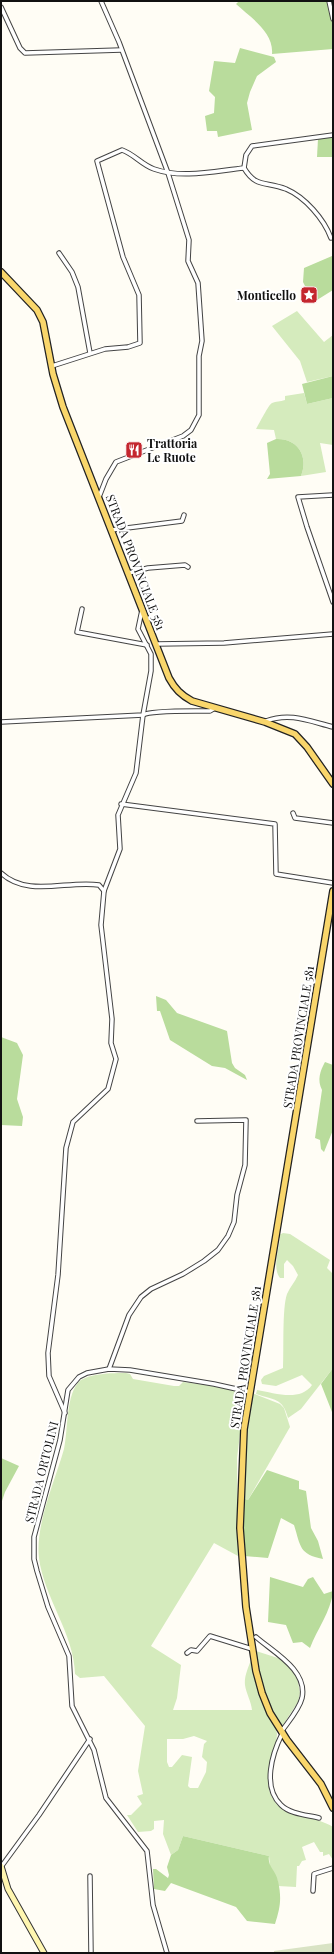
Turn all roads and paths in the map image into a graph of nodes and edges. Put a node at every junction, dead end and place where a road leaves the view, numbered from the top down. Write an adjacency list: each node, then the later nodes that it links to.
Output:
1 (101, 1): 5 (street)
2 (330, 1): 4 (street)
3 (1, 7): 5 (street)
4 (333, 19)
5 (121, 50): 8 (street)
6 (333, 135): 7 (street)
7 (244, 168): 8 (street); 9 (street)
8 (168, 173): 12 (street); 15 (street)
9 (332, 238)
10 (59, 253): 12 (street)
11 (1, 272): 13 (main road, STRADA PROVINCIALE 581)
12 (90, 353): 13 (street)
13 (52, 366): 15 (main road, STRADA PROVINCIALE 581)
14 (333, 495): 20 (street)
15 (99, 497): 17 (main road, STRADA PROVINCIALE 581)
16 (184, 515): 17 (street)
17 (111, 530): 19 (main road, STRADA PROVINCIALE 581)
18 (188, 567): 19 (street)
19 (128, 573): 22 (main road, STRADA PROVINCIALE 581)
20 (333, 602)
21 (82, 609): 25 (street)
22 (142, 609): 24 (main road, STRADA PROVINCIALE 581); 25 (street)
23 (333, 634): 24 (street)
24 (157, 644): 26 (main road, STRADA PROVINCIALE 581)
25 (148, 645): 27 (street)
26 (215, 708): 27 (street); 29 (main road, STRADA PROVINCIALE 581)
27 (143, 715): 28 (street); 32 (street)
28 (1, 722)
29 (265, 722): 30 (street); 31 (main road, STRADA PROVINCIALE 581)
30 (333, 727)
31 (333, 784)
32 (121, 804): 36 (street); 37 (street)
33 (293, 813): 34 (street)
34 (333, 823)
35 (1, 873): 37 (street)
36 (333, 883)
37 (104, 891): 42 (street)
38 (333, 891): 41 (main road, STRADA PROVINCIALE 581)
39 (197, 1121): 40 (street)
40 (109, 1369): 41 (street, STRADA ORTOLINI); 42 (street, STRADA ORTOLINI)
41 (250, 1392): 44 (main road, STRADA PROVINCIALE 581)
42 (65, 1414): 47 (street, STRADA ORTOLINI)
43 (256, 1637): 46 (street)
44 (252, 1649): 45 (street); 46 (main road, STRADA PROVINCIALE 581)
45 (188, 1653)
46 (282, 1733): 48 (main road, STRADA PROVINCIALE 581); 49 (street)
47 (90, 1739): 50 (street); 56 (street, STRADA ORTOLINI)
48 (333, 1808)
49 (319, 1818)
50 (1, 1867): 54 (main road)
51 (333, 1868): 53 (street)
52 (90, 1876): 55 (street)
53 (313, 1891)
54 (44, 1953)
55 (91, 1953)
56 (167, 1953)

